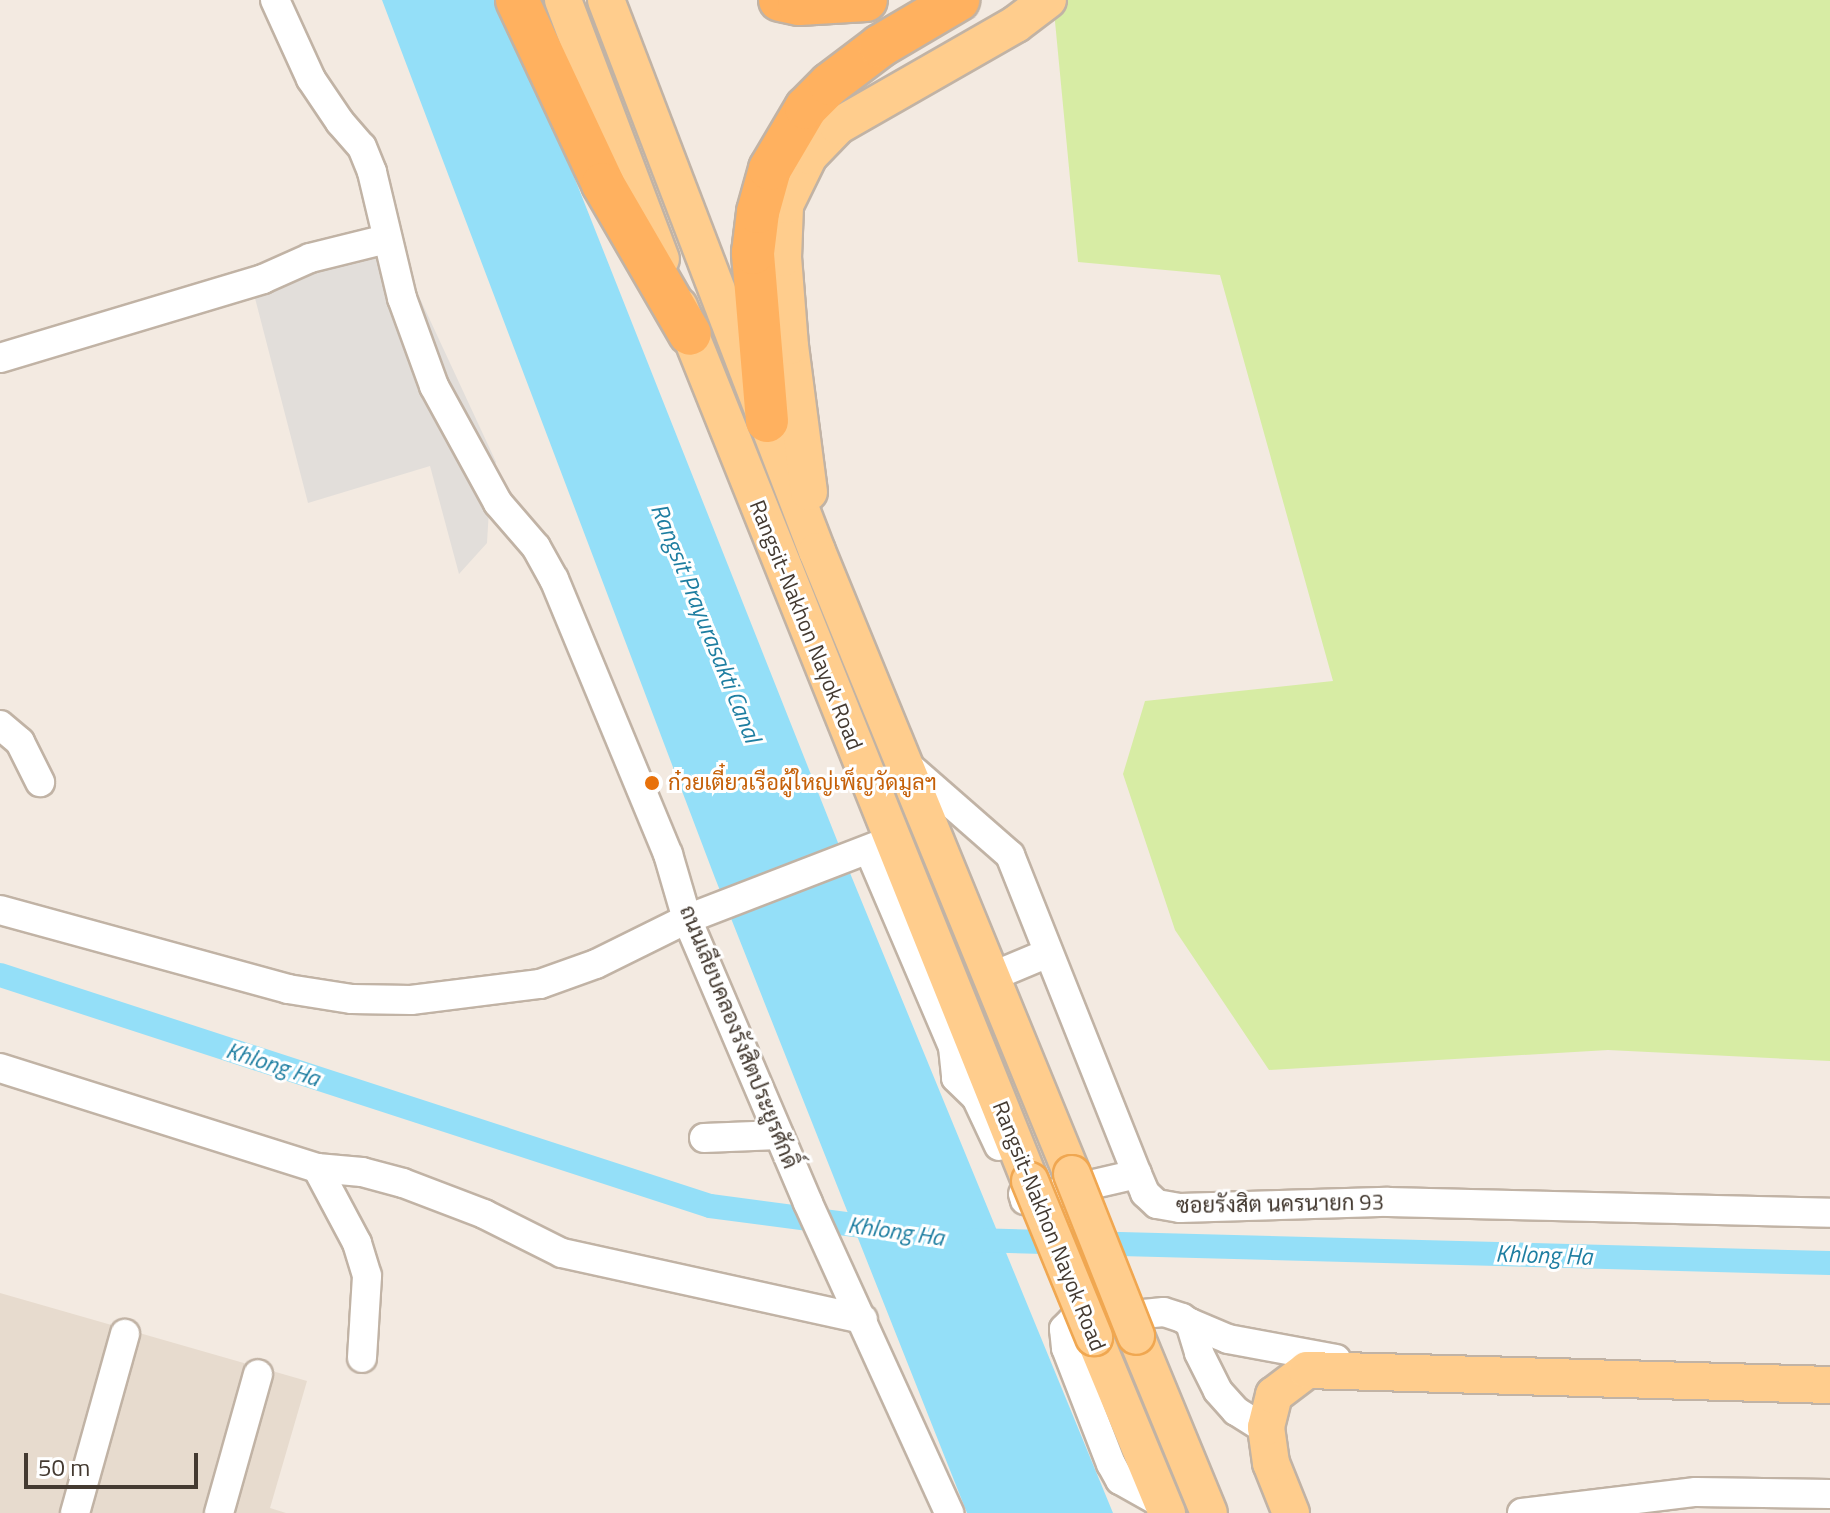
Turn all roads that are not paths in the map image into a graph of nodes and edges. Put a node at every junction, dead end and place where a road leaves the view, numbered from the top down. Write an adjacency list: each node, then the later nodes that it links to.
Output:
1 (275, 0): 9 (street, ถนนเลียบคลองรังสิตประยูรศักดิ์)
2 (517, 0): 10 (highway)
3 (563, 0): 10 (main road, Rangsit-Nakhon Nayok Road)
4 (606, 0): 12 (main road, Rangsit-Nakhon Nayok Road)
5 (780, 0): 6 (highway)
6 (866, 0)
7 (958, 0): 12 (highway)
8 (1048, 0): 13 (main road)
9 (387, 239): 11 (street); 19 (street, ถนนเลียบคลองรังสิตประยูรศักดิ์)
10 (690, 334): 17 (main road, Rangsit-Nakhon Nayok Road)
11 (0, 358)
12 (767, 421): 13 (main road, Rangsit-Nakhon Nayok Road)
13 (817, 551): 15 (main road, Rangsit-Nakhon Nayok Road)
14 (0, 725): 16 (street)
15 (903, 761): 20 (street, ซอยรังสิต นครนายก 93); 21 (main road, Rangsit-Nakhon Nayok Road)
16 (40, 782)
17 (874, 848): 19 (street); 26 (street); 39 (main road, Rangsit-Nakhon Nayok Road, bridge)
18 (0, 910): 19 (street)
19 (698, 915): 23 (street, ถนนเลียบคลองรังสิตประยูรศักดิ์)
20 (1048, 953): 21 (street); 26 (street, ซอยรังสิต นครนายก 93)
21 (991, 977): 43 (main road, Rangsit-Nakhon Nayok Road, bridge)
22 (0, 1068): 25 (street)
23 (779, 1135): 24 (street); 28 (street, ถนนเลียบคลองรังสิตประยูรศักดิ์)
24 (704, 1138)
25 (317, 1168): 28 (street); 31 (street)
26 (1137, 1174): 27 (street, ซอยรังสิต นครนายก 93)
27 (1830, 1213)
28 (863, 1319): 42 (street, ถนนเลียบคลองรังสิตประยูรศักดิ์)
29 (1190, 1323): 32 (street); 35 (street); 39 (street)
30 (125, 1334): 40 (street)
31 (362, 1358)
32 (1366, 1371): 34 (main road); 35 (main road)
33 (258, 1374): 41 (street)
34 (1830, 1385)
35 (1266, 1430): 44 (main road)
36 (1830, 1494): 38 (street)
37 (1725, 1502): 38 (street); 45 (street)
38 (1792, 1504)
39 (1165, 1508)
40 (75, 1513)
41 (219, 1513)
42 (949, 1513)
43 (1209, 1513)
44 (1291, 1513)
45 (1522, 1513)

